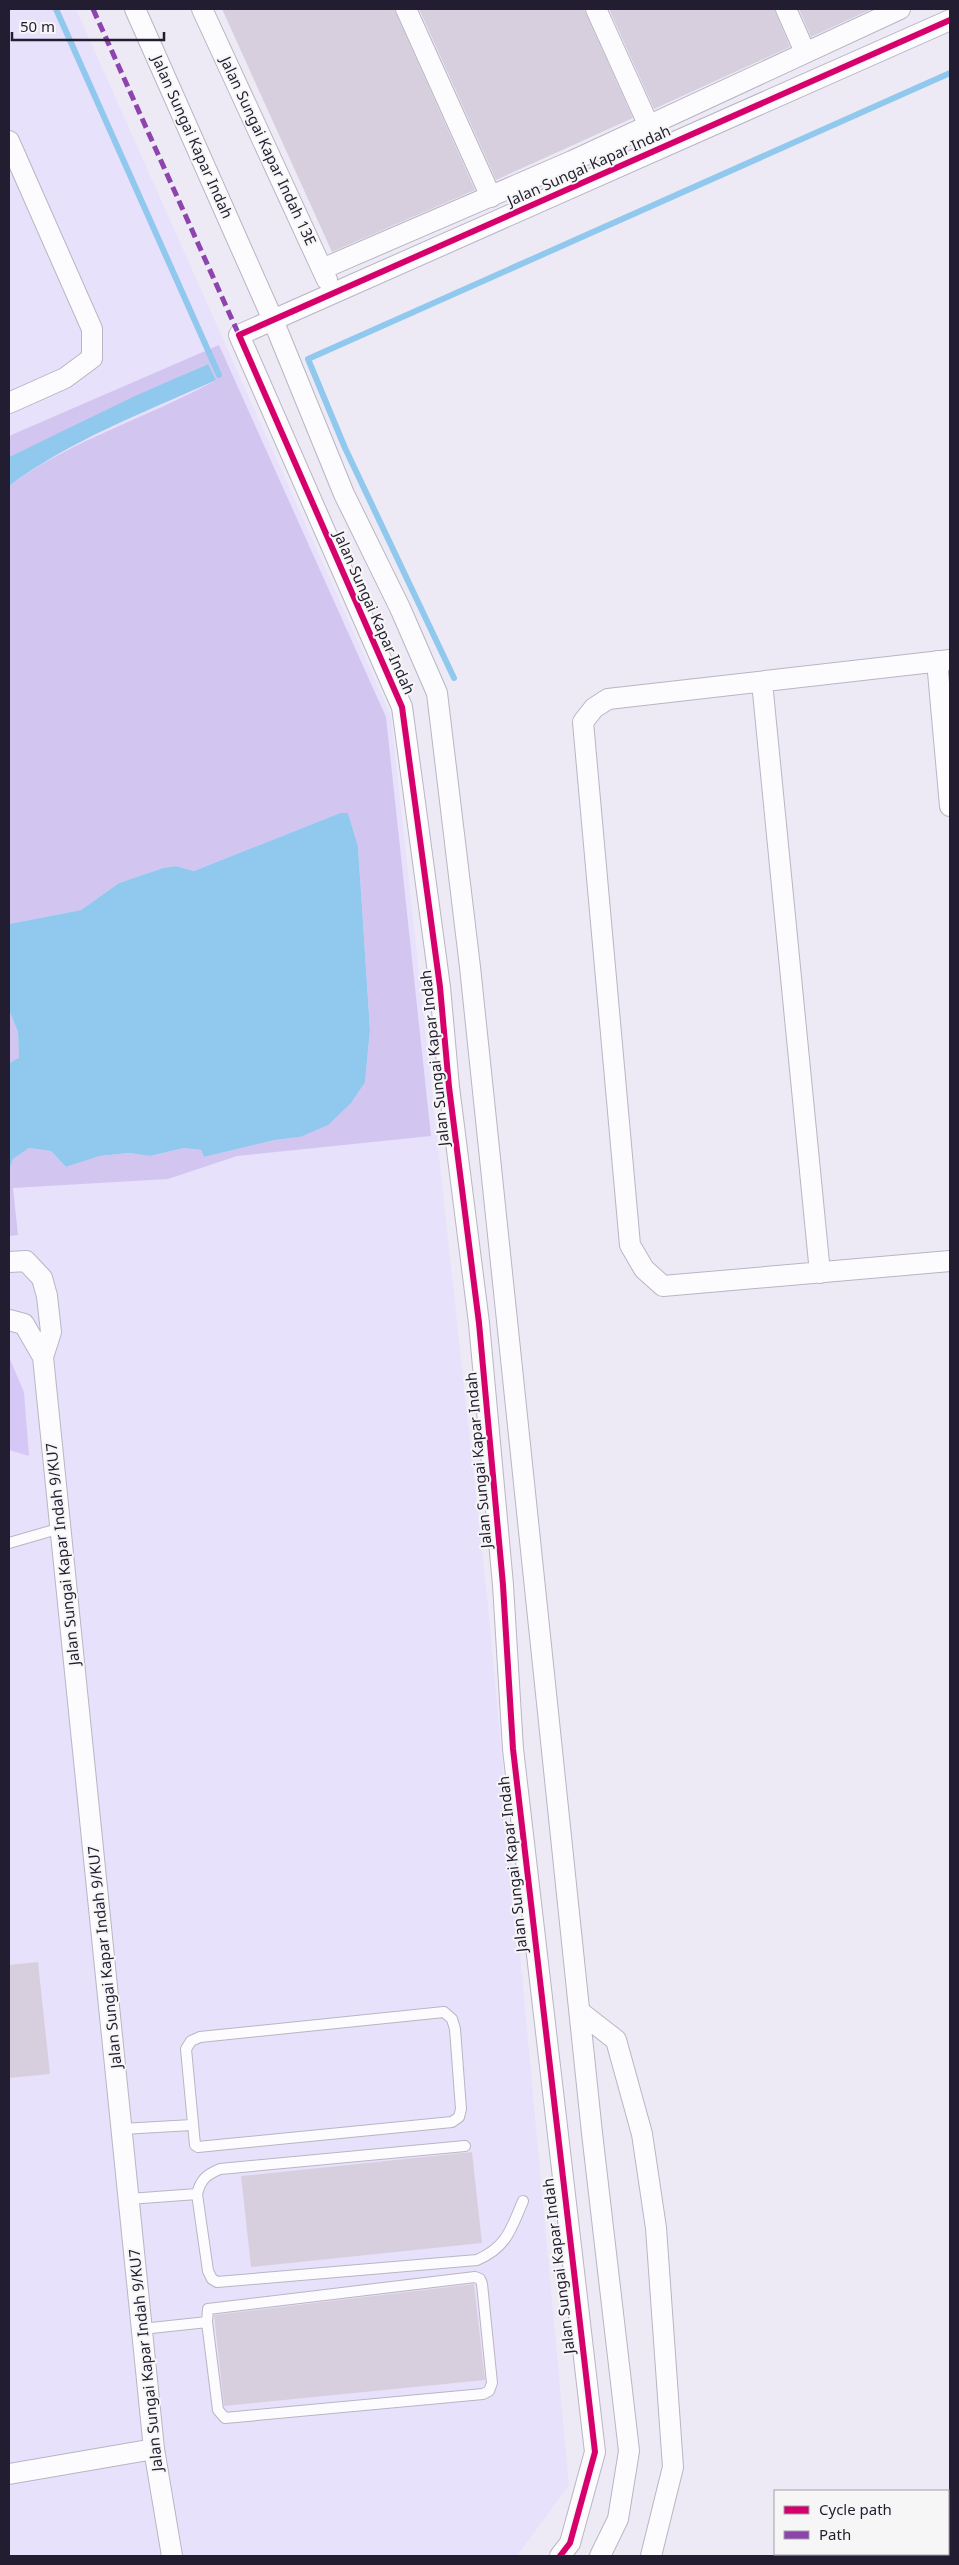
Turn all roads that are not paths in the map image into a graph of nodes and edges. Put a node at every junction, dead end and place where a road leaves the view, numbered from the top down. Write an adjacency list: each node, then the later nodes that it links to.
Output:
1 (135, 9): 14 (street, Jalan Sungai Kapar Indah)
2 (202, 9): 12 (street, Jalan Sungai Kapar Indah 13E)
3 (406, 9): 11 (street)
4 (596, 9): 9 (street)
5 (786, 9): 8 (street)
6 (900, 9): 8 (street)
7 (950, 20): 13 (street, Jalan Sungai Kapar Indah)
8 (805, 52): 9 (street)
9 (649, 126): 11 (street)
10 (9, 141): 15 (street)
11 (491, 197): 12 (street)
12 (322, 269): 13 (street, Jalan Sungai Kapar Indah 13E)
13 (333, 293): 14 (street, Jalan Sungai Kapar Indah)
14 (273, 320): 26 (street, Jalan Sungai Kapar Indah); 38 (street, Jalan Sungai Kapar Indah)
15 (9, 403)
16 (943, 661): 17 (street); 18 (street)
17 (762, 682): 21 (street); 21 (street)
18 (950, 806)
19 (950, 1261): 21 (street)
20 (9, 1262): 23 (street)
21 (820, 1273)
22 (9, 1320): 23 (street)
23 (43, 1357): 24 (street, Jalan Sungai Kapar Indah 9/KU7)
24 (49, 1532): 25 (lane); 28 (street, Jalan Sungai Kapar Indah 9/KU7)
25 (9, 1543)
26 (580, 2012): 39 (street, Jalan Sungai Kapar Indah); 40 (street)
27 (192, 2125): 27 (lane); 28 (lane)
28 (122, 2129): 31 (street, Jalan Sungai Kapar Indah 9/KU7)
29 (465, 2146): 30 (lane)
30 (197, 2194): 31 (lane); 32 (lane)
31 (129, 2199): 34 (street, Jalan Sungai Kapar Indah 9/KU7)
32 (523, 2201)
33 (207, 2322): 33 (lane); 34 (lane)
34 (142, 2329): 35 (street, Jalan Sungai Kapar Indah 9/KU7)
35 (154, 2448): 36 (street); 37 (street, Jalan Sungai Kapar Indah 9/KU7)
36 (9, 2474)
37 (172, 2556)
38 (560, 2556)
39 (600, 2556)
40 (651, 2556)

